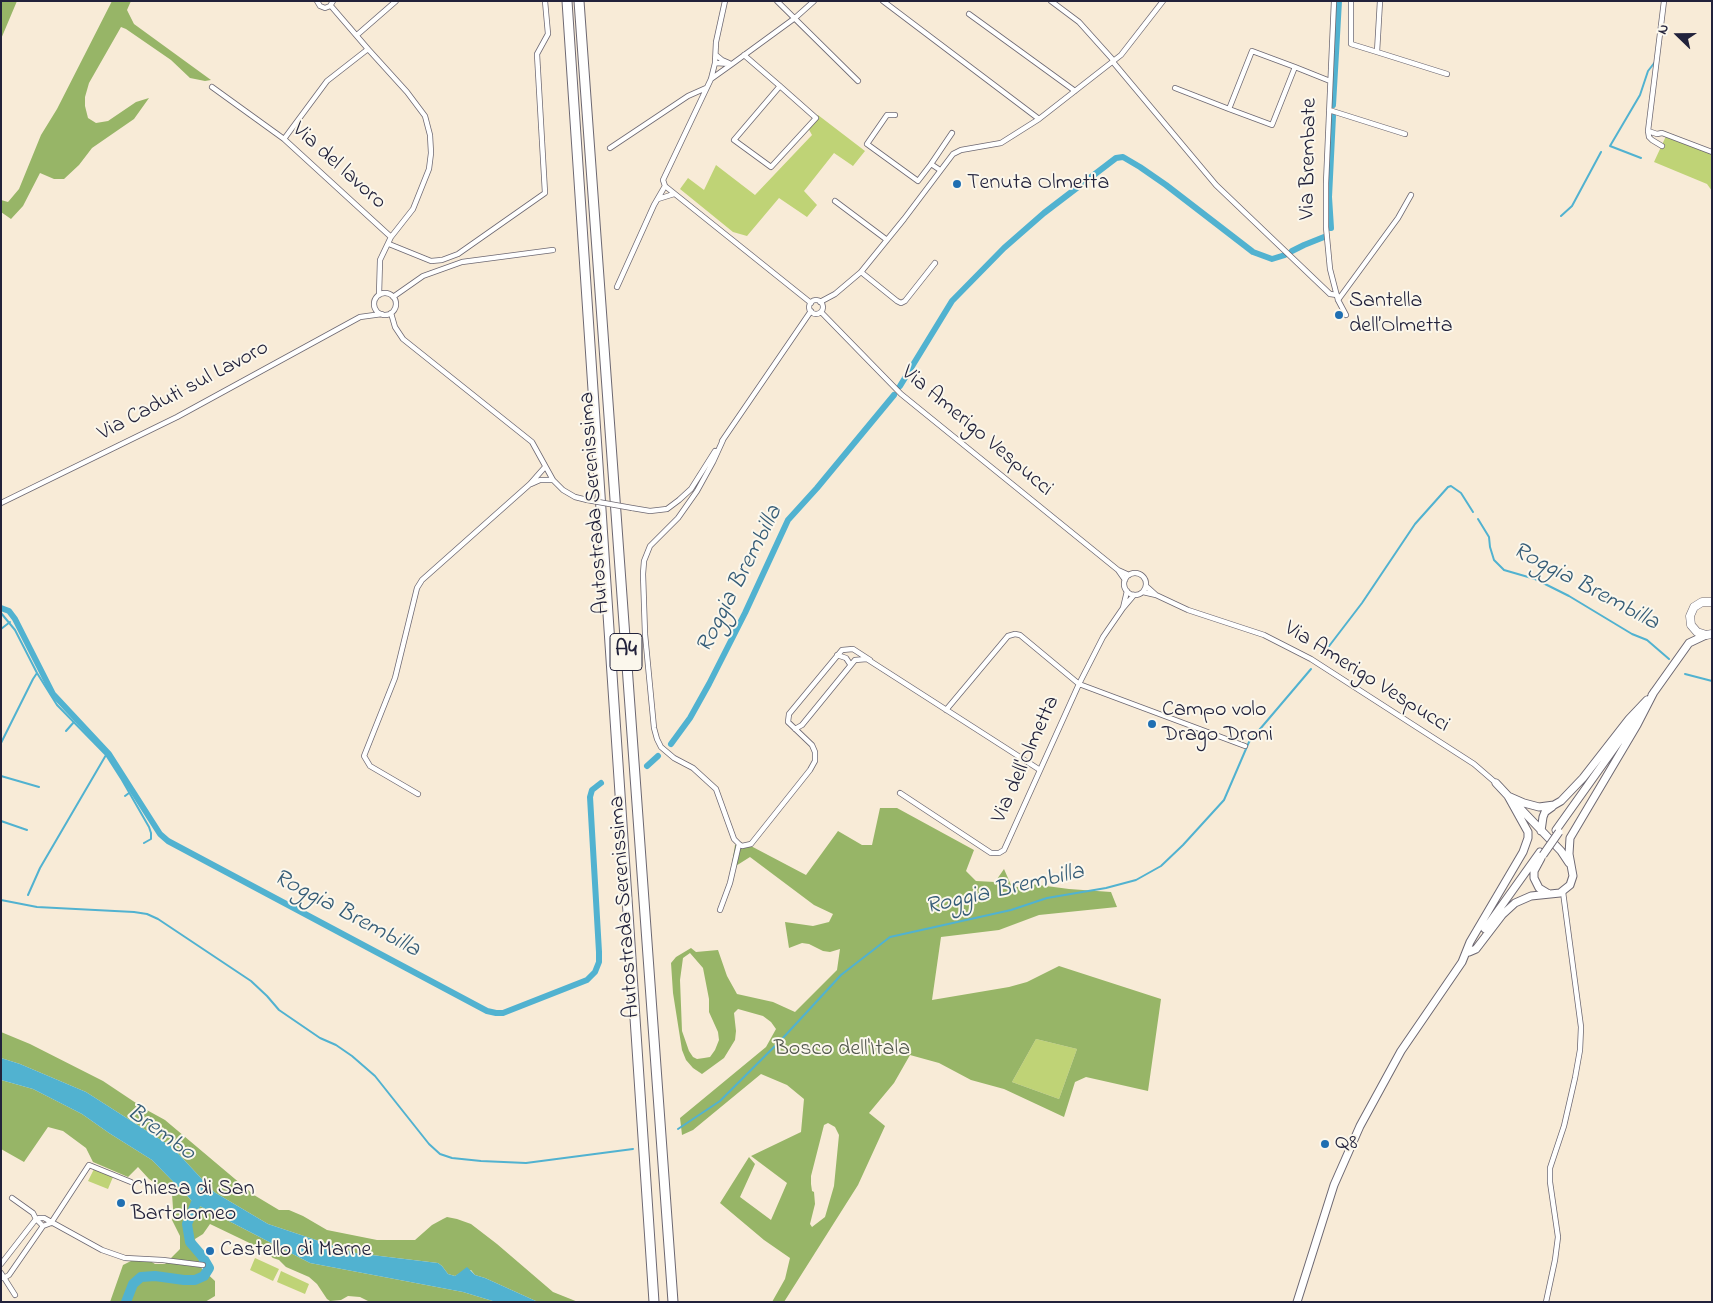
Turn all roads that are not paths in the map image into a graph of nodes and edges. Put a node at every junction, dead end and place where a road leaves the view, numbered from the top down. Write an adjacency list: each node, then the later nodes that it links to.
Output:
1 (317, 1): 16 (street)
2 (396, 1): 19 (street)
3 (545, 1): 57 (street)
4 (567, 1): 123 (highway, Autostrada Serenissima / A4)
5 (579, 1): 124 (highway, Autostrada Serenissima / A4)
6 (726, 1): 22 (street)
7 (777, 1): 18 (street)
8 (814, 1): 18 (street)
9 (883, 1): 40 (street)
10 (1051, 1): 24 (street)
11 (1163, 1): 24 (street)
12 (1351, 1): 21 (street)
13 (1380, 1): 21 (street)
14 (1664, 1): 41 (street)
15 (1333, 2): 31 (street, Via Brembate)
16 (332, 3): 19 (street)
17 (969, 14): 36 (street)
18 (795, 18): 23 (street); 30 (street)
19 (357, 35): 20 (street)
20 (368, 49): 44 (street); 55 (street)
21 (1377, 52): 28 (street)
22 (716, 55): 25 (street); 26 (street)
23 (744, 55): 26 (street); 32 (street)
24 (1114, 61): 36 (street); 64 (street)
25 (715, 63): 26 (street); 29 (street)
26 (732, 64): 29 (street)
27 (1294, 67): 31 (street); 37 (street); 37 (street)
28 (1447, 74)
29 (710, 79): 34 (street)
30 (858, 81)
31 (1330, 81): 38 (street, Via Brembate)
32 (780, 86): 32 (street)
33 (212, 87): 44 (street, Via del lavoro)
34 (706, 88): 46 (street); 50 (street)
35 (1175, 88): 37 (street)
36 (1075, 91): 40 (street)
37 (1229, 109)
38 (1329, 110): 43 (street); 64 (street, Via Brembate)
39 (895, 116): 48 (street)
40 (1040, 119): 49 (street)
41 (1648, 131): 45 (street); 47 (street)
42 (952, 133): 48 (street)
43 (1405, 134)
44 (284, 139): 55 (street, Via del lavoro)
45 (1662, 146)
46 (610, 148)
47 (1712, 152)
48 (931, 164): 49 (street)
49 (940, 170): 56 (street)
50 (665, 186): 51 (street); 53 (street)
51 (674, 194): 53 (street); 66 (street)
52 (1411, 195): 64 (street)
53 (656, 199): 61 (street)
54 (835, 200): 56 (street)
55 (391, 237): 57 (street, Via del lavoro)
56 (887, 240): 60 (street)
57 (389, 244): 62 (street, Via del lavoro)
58 (554, 250): 63 (street)
59 (935, 263): 60 (street)
60 (861, 272): 65 (street)
61 (617, 287)
62 (379, 295): 63 (street); 70 (street)
63 (394, 297): 69 (street)
64 (1337, 298): 71 (street, Via Brembate)
65 (820, 302): 66 (street); 68 (street)
66 (811, 303): 67 (street)
67 (811, 311): 68 (street); 72 (street)
68 (821, 312): 77 (street, Via Amerigo Vespucci)
69 (391, 313): 70 (street, Via Caduti sul Lavoro); 73 (street)
70 (382, 314): 76 (street, Via Caduti sul Lavoro)
71 (1346, 315)
72 (723, 440): 74 (street, bridge); 105 (street)
73 (545, 467): 74 (street); 75 (street)
74 (553, 480): 75 (street)
75 (530, 484): 101 (street)
76 (1, 503)
77 (1118, 570): 78 (street, Via Amerigo Vespucci); 79 (street, Via Amerigo Vespucci)
78 (1129, 575): 79 (street); 80 (street, Via Amerigo Vespucci)
79 (1125, 580): 81 (street, Via Amerigo Vespucci)
80 (1146, 586): 82 (street); 84 (street, Via Amerigo Vespucci)
81 (1127, 591): 83 (street); 86 (street)
82 (1143, 592): 83 (street); 84 (street, Via Amerigo Vespucci)
83 (1134, 595): 86 (street, Via dell'Olmetta)
84 (1156, 595): 99 (street, Via Amerigo Vespucci)
85 (1712, 601): 87 (main road)
86 (1123, 608): 93 (street, Via dell'Olmetta)
87 (1691, 625): 88 (main road); 89 (main road)
88 (1709, 634): 89 (main road)
89 (1689, 642): 94 (main road)
90 (837, 655): 91 (street); 92 (street); 96 (street)
91 (870, 660): 92 (street); 95 (street)
92 (850, 664): 96 (street)
93 (1079, 684): 95 (street); 97 (street, Via dell'Olmetta); 98 (street, Via dell'Olmetta)
94 (1654, 692): 103 (main road); 106 (main road); 107 (main road)
95 (946, 710): 98 (street)
96 (795, 729): 105 (street)
97 (1245, 746)
98 (1040, 770): 100 (street, Via dell'Olmetta)
99 (1496, 783): 102 (main road)
100 (900, 793)
101 (418, 794)
102 (1508, 796): 103 (main road); 104 (main road); 112 (main road)
103 (1554, 805): 104 (main road)
104 (1541, 831): 107 (main road)
105 (739, 844): 110 (street)
106 (1541, 854): 109 (main road); 111 (main road)
107 (1572, 867): 108 (main road)
108 (1563, 892): 109 (main road); 126 (street)
109 (1551, 894): 111 (main road)
110 (720, 910)
111 (1468, 952): 112 (main road)
112 (1462, 962): 125 (main road)
113 (131, 1182): 116 (street)
114 (12, 1198): 115 (street)
115 (36, 1220): 116 (street); 117 (street); 118 (street)
116 (51, 1223): 117 (street); 119 (street)
117 (42, 1226): 121 (street)
118 (1, 1264)
119 (203, 1265)
120 (1, 1273): 121 (street)
121 (3, 1278): 122 (street)
122 (14, 1295)
123 (654, 1302)
124 (673, 1302)
125 (1297, 1302)
126 (1546, 1302)

